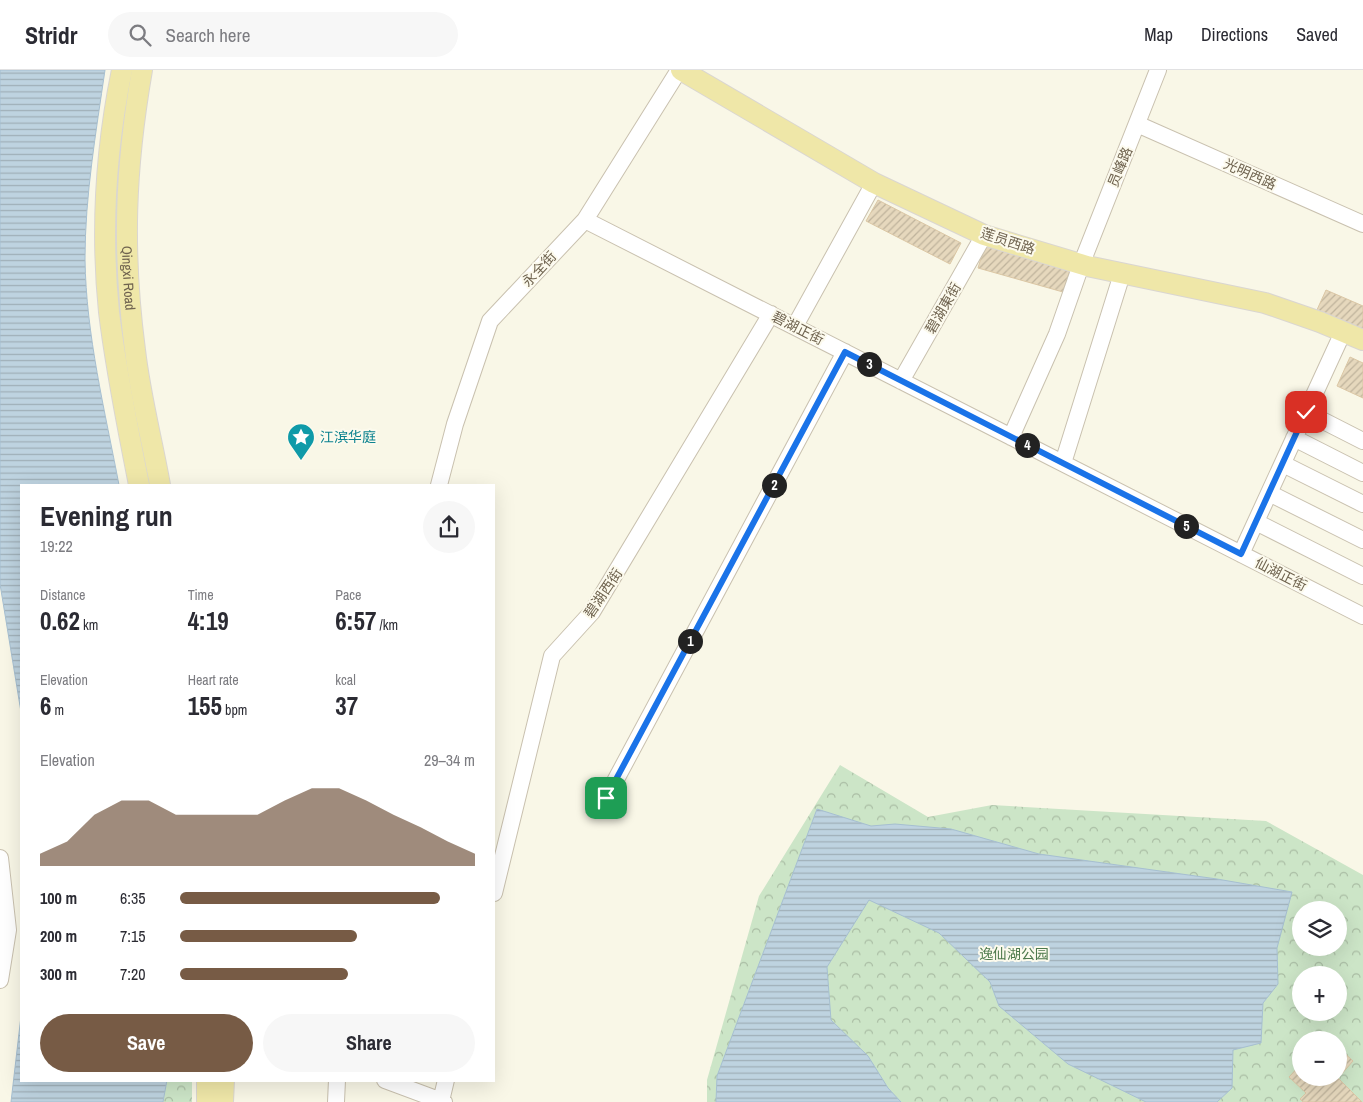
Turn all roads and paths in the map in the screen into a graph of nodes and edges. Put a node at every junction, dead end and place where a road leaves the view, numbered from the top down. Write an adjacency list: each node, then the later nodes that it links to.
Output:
1 (122, 70): 25 (main road, Qingxi Road)
2 (142, 70): 26 (main road, Qingxi Road)
3 (680, 70): 6 (main road, 莲员西路); 7 (street, 永全街)
4 (1158, 70): 5 (street, 员峰路)
5 (1137, 124): 8 (street, 光明西路); 10 (street, 员峰路)
6 (874, 183): 9 (main road, 莲员西路); 13 (street)
7 (585, 220): 12 (street, 碧湖正街); 27 (street, 永全街)
8 (1363, 224)
9 (984, 235): 10 (main road, 莲员西路); 17 (street, 碧湖東街)
10 (1081, 265): 11 (main road, 莲员西路); 19 (street, 员峰路)
11 (1122, 274): 14 (main road, 莲员西路); 22 (street)
12 (771, 314): 13 (street, 碧湖正街); 37 (street, 碧湖西街)
13 (794, 326): 16 (street, 碧湖正街)
14 (1343, 332): 15 (main road, 莲员西路); 18 (street)
15 (1363, 340)
16 (845, 352): 17 (street, 碧湖正街); 35 (street)
17 (901, 381): 19 (street, 碧湖正街)
18 (1306, 412): 20 (street); 21 (street)
19 (1011, 437): 22 (street, 仙湖正街)
20 (1294, 438): 23 (street); 24 (street)
21 (1363, 441)
22 (1064, 464): 32 (street, 仙湖正街)
23 (1283, 464): 28 (street); 29 (street)
24 (1363, 473)
25 (139, 484)
26 (160, 484)
27 (440, 484)
28 (1269, 493): 30 (street); 31 (street)
29 (1363, 504)
30 (1256, 522): 32 (street); 33 (street)
31 (1363, 540)
32 (1241, 554): 34 (street, 仙湖正街)
33 (1363, 576)
34 (1363, 616)
35 (606, 798)
36 (0, 858): 38 (street)
37 (495, 889)
38 (0, 980)
39 (207, 1082): 45 (main road)
40 (224, 1082): 46 (main road)
41 (337, 1082): 47 (street)
42 (390, 1082): 44 (street)
43 (446, 1082): 44 (street)
44 (442, 1101)
45 (206, 1102)
46 (223, 1102)
47 (336, 1102)

